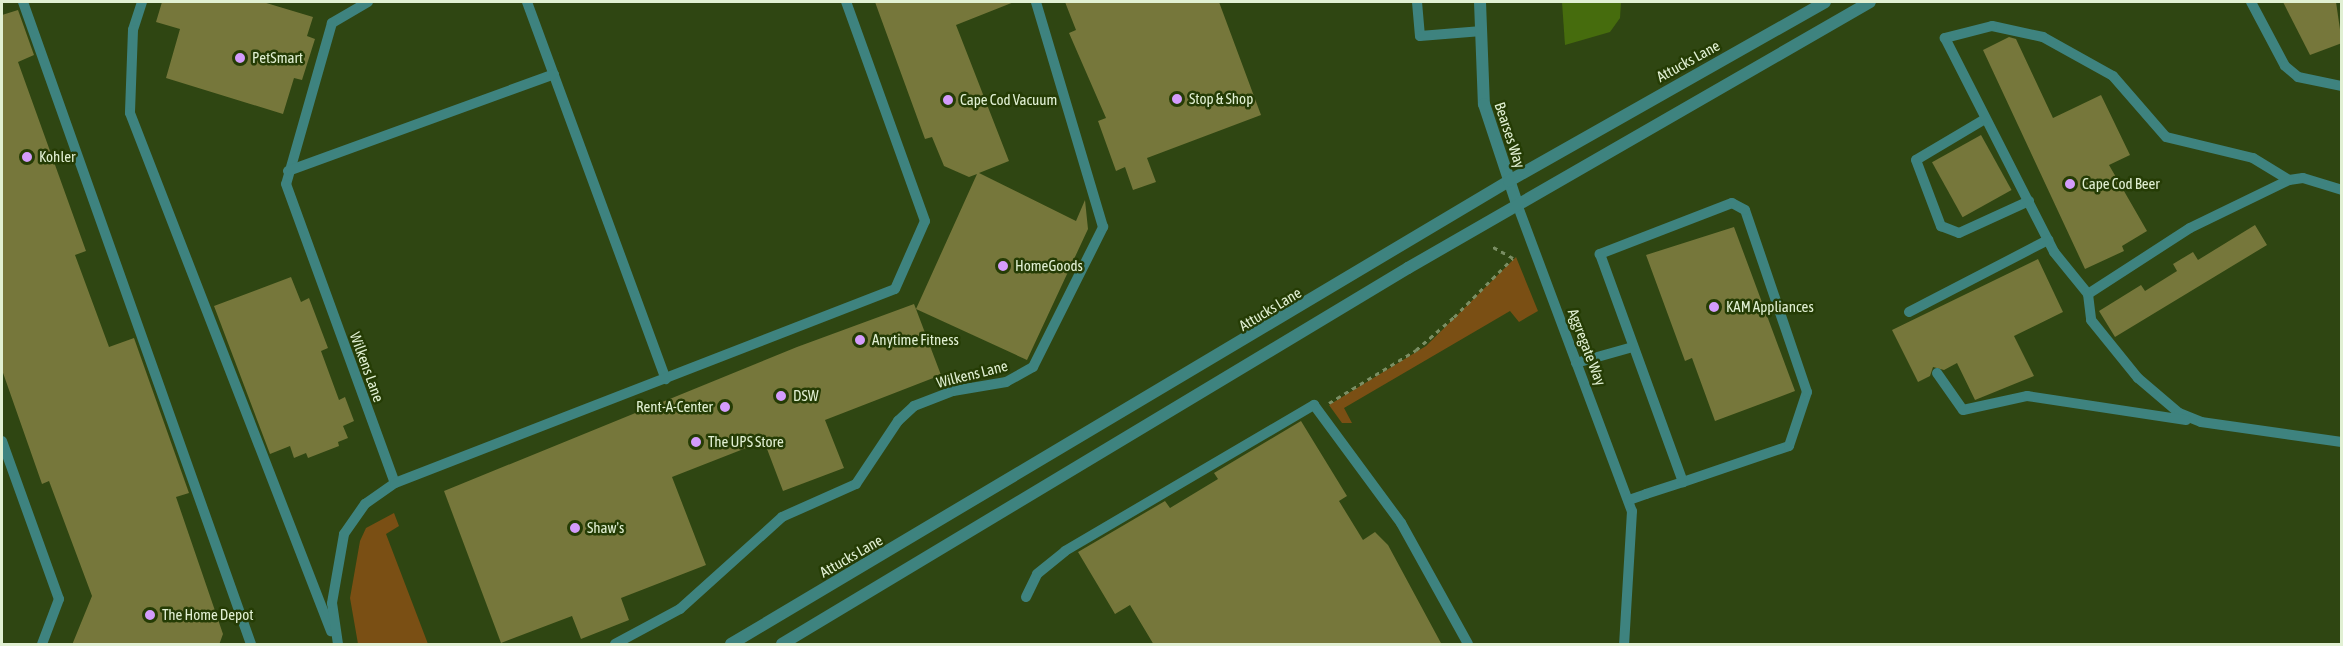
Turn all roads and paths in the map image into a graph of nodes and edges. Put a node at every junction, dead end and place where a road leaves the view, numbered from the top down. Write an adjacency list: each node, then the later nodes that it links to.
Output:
1 (23, 2): 41 (lane)
2 (142, 2): 42 (lane)
3 (368, 2): 16 (lane, Wilkens Lane)
4 (527, 2): 13 (lane)
5 (846, 2): 29 (lane)
6 (1036, 2): 43 (lane, Wilkens Lane)
7 (1417, 2): 12 (lane)
8 (1480, 2): 12 (street, Bearses Way)
9 (1825, 2): 18 (street, Attucks Lane)
10 (1870, 2): 21 (street)
11 (2251, 2): 14 (lane)
12 (1482, 31): 18 (street, Bearses Way)
13 (554, 74): 16 (lane); 29 (lane)
14 (2342, 86)
15 (1984, 119): 17 (lane); 20 (lane); 20 (lane)
16 (288, 171): 37 (lane, Wilkens Lane)
17 (2289, 180): 19 (lane); 24 (lane)
18 (1509, 181): 21 (street, Bearses Way); 44 (street, Attucks Lane)
19 (2342, 190)
20 (2029, 201): 22 (lane)
21 (1517, 204): 27 (lane, Aggregate Way); 45 (street)
22 (2048, 240): 24 (lane); 25 (lane)
23 (1491, 246): 30 (path)
24 (2088, 294): 31 (lane)
25 (1909, 312)
26 (1633, 347): 27 (lane); 36 (lane); 36 (lane)
27 (1576, 363): 38 (lane, Aggregate Way)
28 (1936, 374): 31 (lane)
29 (666, 379): 37 (lane)
30 (1318, 410): 39 (lane); 46 (lane)
31 (2202, 422): 33 (lane)
32 (2, 441): 34 (lane)
33 (2342, 442)
34 (13, 473): 35 (lane); 40 (lane)
35 (2, 477)
36 (1683, 482): 38 (lane)
37 (395, 483): 42 (lane)
38 (1629, 500): 47 (lane, Aggregate Way)
39 (1026, 597)
40 (42, 645)
41 (251, 645)
42 (337, 645)
43 (615, 645)
44 (731, 645)
45 (782, 645)
46 (1468, 645)
47 (1624, 645)

